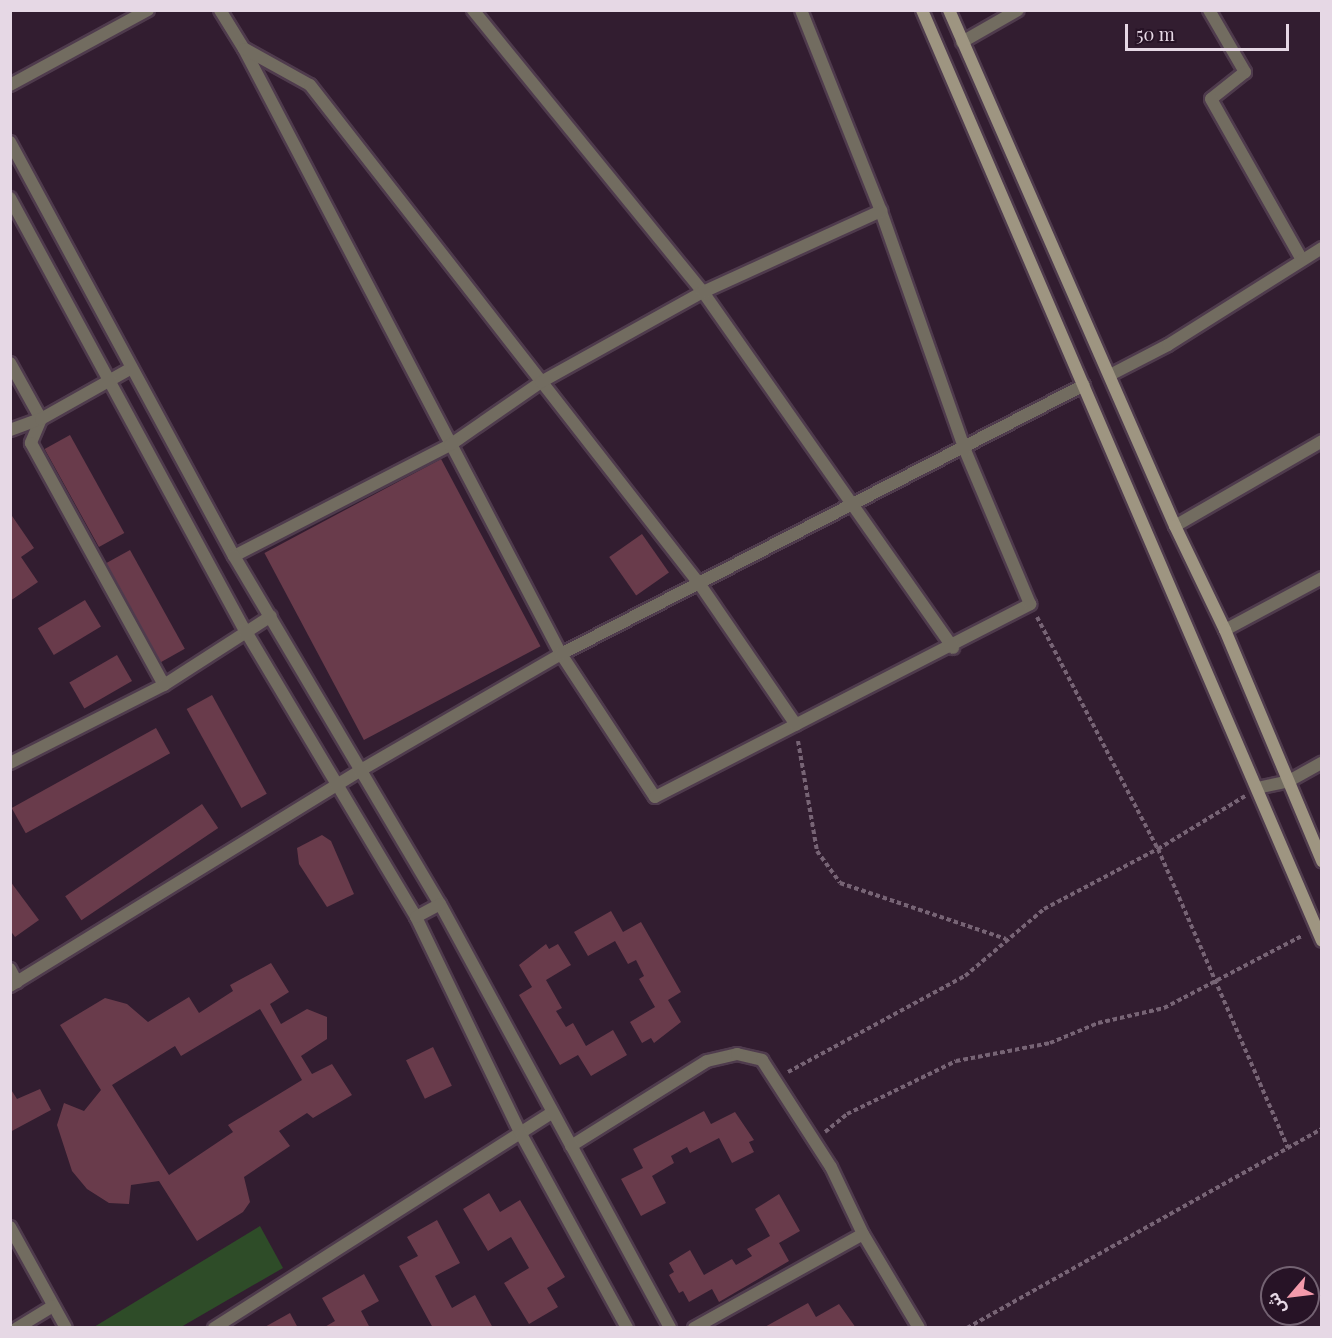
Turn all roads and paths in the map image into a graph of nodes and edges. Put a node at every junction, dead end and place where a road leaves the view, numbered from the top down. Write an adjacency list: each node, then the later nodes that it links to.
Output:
1 (148, 10): 11 (street)
2 (220, 10): 10 (street)
3 (473, 10): 17 (street)
4 (801, 10): 14 (street)
5 (922, 10): 23 (main road)
6 (949, 10): 9 (main road)
7 (1018, 10): 9 (street)
8 (1209, 10): 16 (street)
9 (962, 42): 20 (main road)
10 (244, 49): 22 (street); 27 (street)
11 (10, 85)
12 (10, 142): 19 (street)
13 (10, 198): 21 (street)
14 (880, 210): 17 (street); 28 (street)
15 (1322, 248): 16 (street)
16 (1301, 258): 20 (street)
17 (703, 292): 22 (street); 29 (street)
18 (10, 363): 24 (street)
19 (132, 368): 21 (street); 31 (street)
20 (1110, 375): 30 (main road)
21 (108, 382): 24 (street); 36 (street)
22 (541, 382): 27 (street); 33 (street)
23 (1084, 385): 28 (street); 47 (main road)
24 (41, 419): 25 (street); 40 (street)
25 (10, 430)
26 (1322, 441): 30 (street)
27 (450, 445): 31 (street); 39 (street)
28 (965, 450): 29 (street); 34 (street)
29 (851, 503): 33 (street); 38 (street)
30 (1174, 526): 37 (main road)
31 (234, 556): 35 (street)
32 (1322, 578): 37 (street)
33 (700, 586): 39 (street); 41 (street)
34 (1030, 604): 38 (street); 48 (path)
35 (271, 616): 36 (street); 44 (street)
36 (245, 630): 40 (street); 46 (street)
37 (1225, 630): 45 (main road)
38 (952, 648): 41 (street)
39 (561, 654): 41 (street); 44 (street)
40 (164, 685): 42 (street)
41 (796, 725): 53 (path)
42 (10, 763)
43 (1322, 763): 45 (street)
44 (361, 770): 46 (street); 50 (street)
45 (1289, 781): 47 (street); 49 (main road)
46 (335, 787): 51 (street); 56 (street)
47 (1257, 788): 48 (path); 52 (main road)
48 (1158, 849): 53 (path); 57 (path)
49 (1322, 861)
50 (440, 904): 51 (street); 59 (street)
51 (416, 917): 61 (street)
52 (1316, 929): 54 (main road); 57 (path)
53 (1007, 939): 58 (path)
54 (1322, 941)
55 (10, 969): 56 (street)
56 (14, 984)
57 (1214, 984): 62 (path); 64 (path)
58 (777, 1078): 62 (street); 63 (street)
59 (551, 1113): 61 (street); 63 (street)
60 (1322, 1129): 64 (path)
61 (522, 1136): 70 (street); 71 (street)
62 (812, 1143): 66 (street)
63 (571, 1146): 72 (street)
64 (1288, 1148): 75 (path)
65 (10, 1227): 67 (street)
66 (863, 1234): 73 (street); 74 (street)
67 (53, 1306): 68 (street); 69 (street)
68 (17, 1328)
69 (66, 1328)
70 (214, 1328)
71 (627, 1328)
72 (670, 1328)
73 (693, 1328)
74 (919, 1328)
75 (967, 1328)

